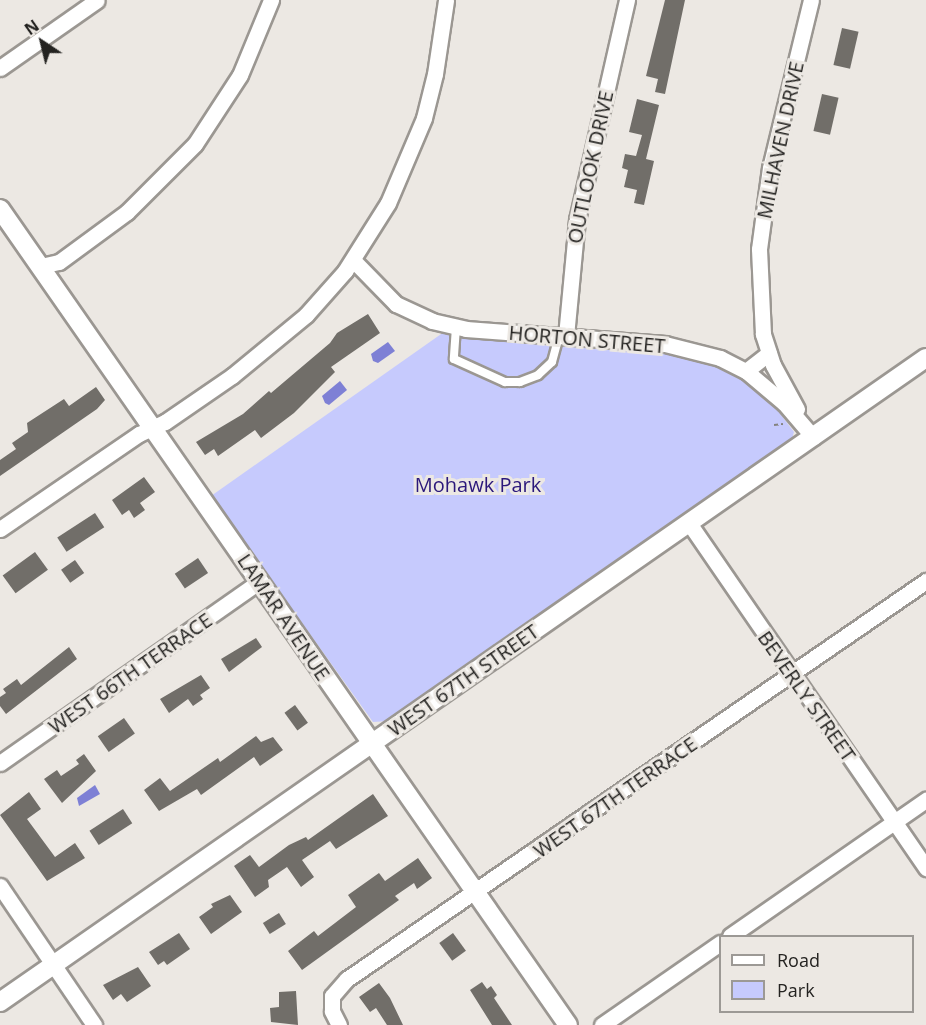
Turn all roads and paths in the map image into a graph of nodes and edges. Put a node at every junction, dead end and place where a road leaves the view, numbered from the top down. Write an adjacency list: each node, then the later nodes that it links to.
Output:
1 (97, 0): 6 (street)
2 (271, 0): 9 (street)
3 (446, 0): 8 (street)
4 (627, 0): 11 (street, OUTLOOK DRIVE)
5 (811, 0): 12 (street, MILHAVEN DRIVE)
6 (0, 68)
7 (0, 209): 9 (street, LAMAR AVENUE)
8 (353, 260): 10 (street, HORTON STREET); 15 (street)
9 (41, 266): 15 (street, LAMAR AVENUE)
10 (456, 327): 11 (street, HORTON STREET); 11 (lane)
11 (562, 336): 14 (street, HORTON STREET)
12 (769, 353): 14 (street); 16 (street, MILHAVEN DRIVE)
13 (926, 358): 16 (street, WEST 67TH STREET)
14 (746, 371): 16 (street, HORTON STREET)
15 (153, 428): 18 (street); 19 (street, LAMAR AVENUE)
16 (813, 436): 17 (street, WEST 67TH STREET)
17 (689, 523): 21 (street, BEVERLY STREET); 22 (street, WEST 67TH STREET)
18 (0, 529)
19 (260, 581): 22 (street, LAMAR AVENUE); 23 (street, WEST 66TH TERRACE)
20 (926, 581): 21 (street, WEST 67TH TERRACE)
21 (792, 674): 25 (street, BEVERLY STREET); 28 (street, WEST 67TH TERRACE)
22 (371, 744): 28 (street, LAMAR AVENUE); 31 (street, WEST 67TH STREET)
23 (0, 763)
24 (926, 800): 25 (street)
25 (894, 822): 26 (street, BEVERLY STREET); 29 (street)
26 (926, 868)
27 (0, 886): 31 (street)
28 (475, 891): 34 (street, WEST 67TH TERRACE); 35 (street, LAMAR AVENUE)
29 (731, 935)
30 (719, 944): 36 (street)
31 (54, 964): 32 (street, WEST 67TH STREET); 33 (street)
32 (0, 1002)
33 (94, 1025)
34 (339, 1025)
35 (568, 1025)
36 (602, 1025)

